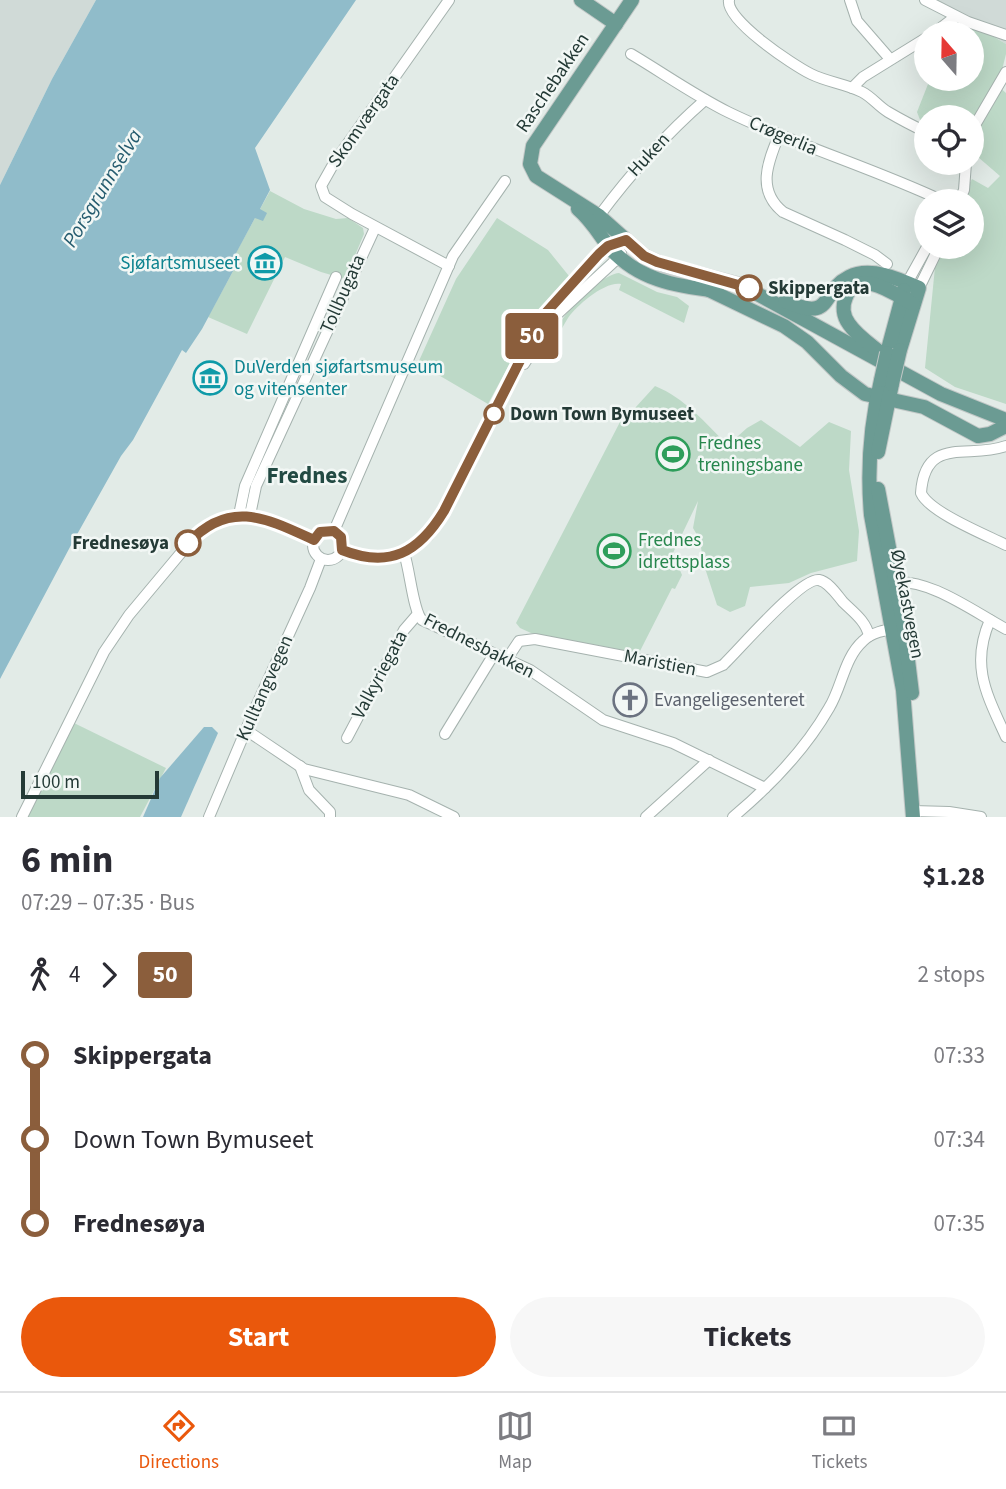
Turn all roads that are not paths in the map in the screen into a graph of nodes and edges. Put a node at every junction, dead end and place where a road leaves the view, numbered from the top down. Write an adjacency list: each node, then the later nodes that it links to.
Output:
1 (449, 0): 24 (street, Skomværgata)
2 (581, 0): 9 (main road, Raschebakken)
3 (632, 0): 9 (main road)
4 (850, 0): 13 (street)
5 (925, 0): 7 (street)
6 (729, 3): 15 (street)
7 (955, 17): 8 (street); 10 (street)
8 (950, 21)
9 (616, 24): 22 (main road, Raschebakken)
10 (1006, 35)
11 (914, 45): 13 (street)
12 (631, 54): 16 (street, Crøgerlia)
13 (890, 59): 15 (street)
14 (1005, 78): 17 (street)
15 (852, 88): 18 (street)
16 (705, 100): 19 (street, Crøgerlia); 23 (street, Huken)
17 (984, 111)
18 (914, 125)
19 (779, 135): 21 (street, Crøgerlia); 30 (street)
20 (505, 181): 31 (street)
21 (914, 189)
22 (562, 194): 23 (main road, Raschebakken); 26 (main road, Raschebakken)
23 (599, 216): 25 (main road, Raschebakken)
24 (375, 228): 31 (street, Skomværgata); 46 (street, Tollbugata)
25 (626, 240): 26 (street); 27 (street); 33 (main road, Raschebakken)
26 (608, 246): 27 (main road, Raschebakken); 40 (street)
27 (619, 257): 35 (main road, Raschebakken); 40 (street)
28 (923, 259): 34 (street)
29 (931, 259): 34 (street)
30 (887, 264)
31 (449, 266): 47 (street)
32 (336, 277): 46 (street)
33 (741, 285): 34 (main road); 37 (main road, Raschebakken)
34 (913, 285): 36 (main road)
35 (709, 290): 37 (main road, Raschebakken); 38 (main road)
36 (907, 300): 39 (main road, bridge); 39 (main road)
37 (790, 313): 39 (main road, Raschebakken)
38 (841, 376): 41 (main road); 43 (main road)
39 (891, 379): 41 (main road); 42 (main road, Raschebakken)
40 (512, 380): 51 (street)
41 (882, 398): 43 (main road, Øyekastvegen); 44 (main road); 53 (main road, Øyekastvegen)
42 (1006, 420)
43 (872, 424): 53 (main road, Øyekastvegen)
44 (1006, 426)
45 (1006, 446): 49 (street)
46 (244, 515): 48 (street); 69 (street)
47 (334, 531): 48 (street); 50 (street)
48 (314, 540): 52 (street)
49 (1006, 545)
50 (342, 550): 51 (street); 52 (street)
51 (404, 553): 54 (street, Frednesbakken)
52 (321, 559): 61 (street, Kulltangvegen)
53 (890, 583): 55 (street); 56 (main road, Øyekastvegen)
54 (417, 615): 59 (street, Frednesbakken); 64 (street, Valkyriegata)
55 (990, 620): 57 (street); 63 (street)
56 (899, 628): 58 (street); 68 (main road, Øyekastvegen)
57 (1006, 629)
58 (869, 636): 60 (street, Maristien); 67 (street)
59 (494, 654): 60 (street, Frednesbakken); 62 (street)
60 (507, 659): 65 (street, Frednesbakken)
61 (246, 730): 66 (street); 70 (street, Kulltangvegen)
62 (445, 734)
63 (1006, 737)
64 (346, 738)
65 (709, 760): 67 (street, Frednesbakken); 73 (street)
66 (300, 766): 71 (street); 72 (street)
67 (765, 788): 74 (street)
68 (917, 814): 75 (street)
69 (22, 817)
70 (209, 817)
71 (330, 817)
72 (454, 817)
73 (646, 817)
74 (733, 817)
75 (981, 817)

